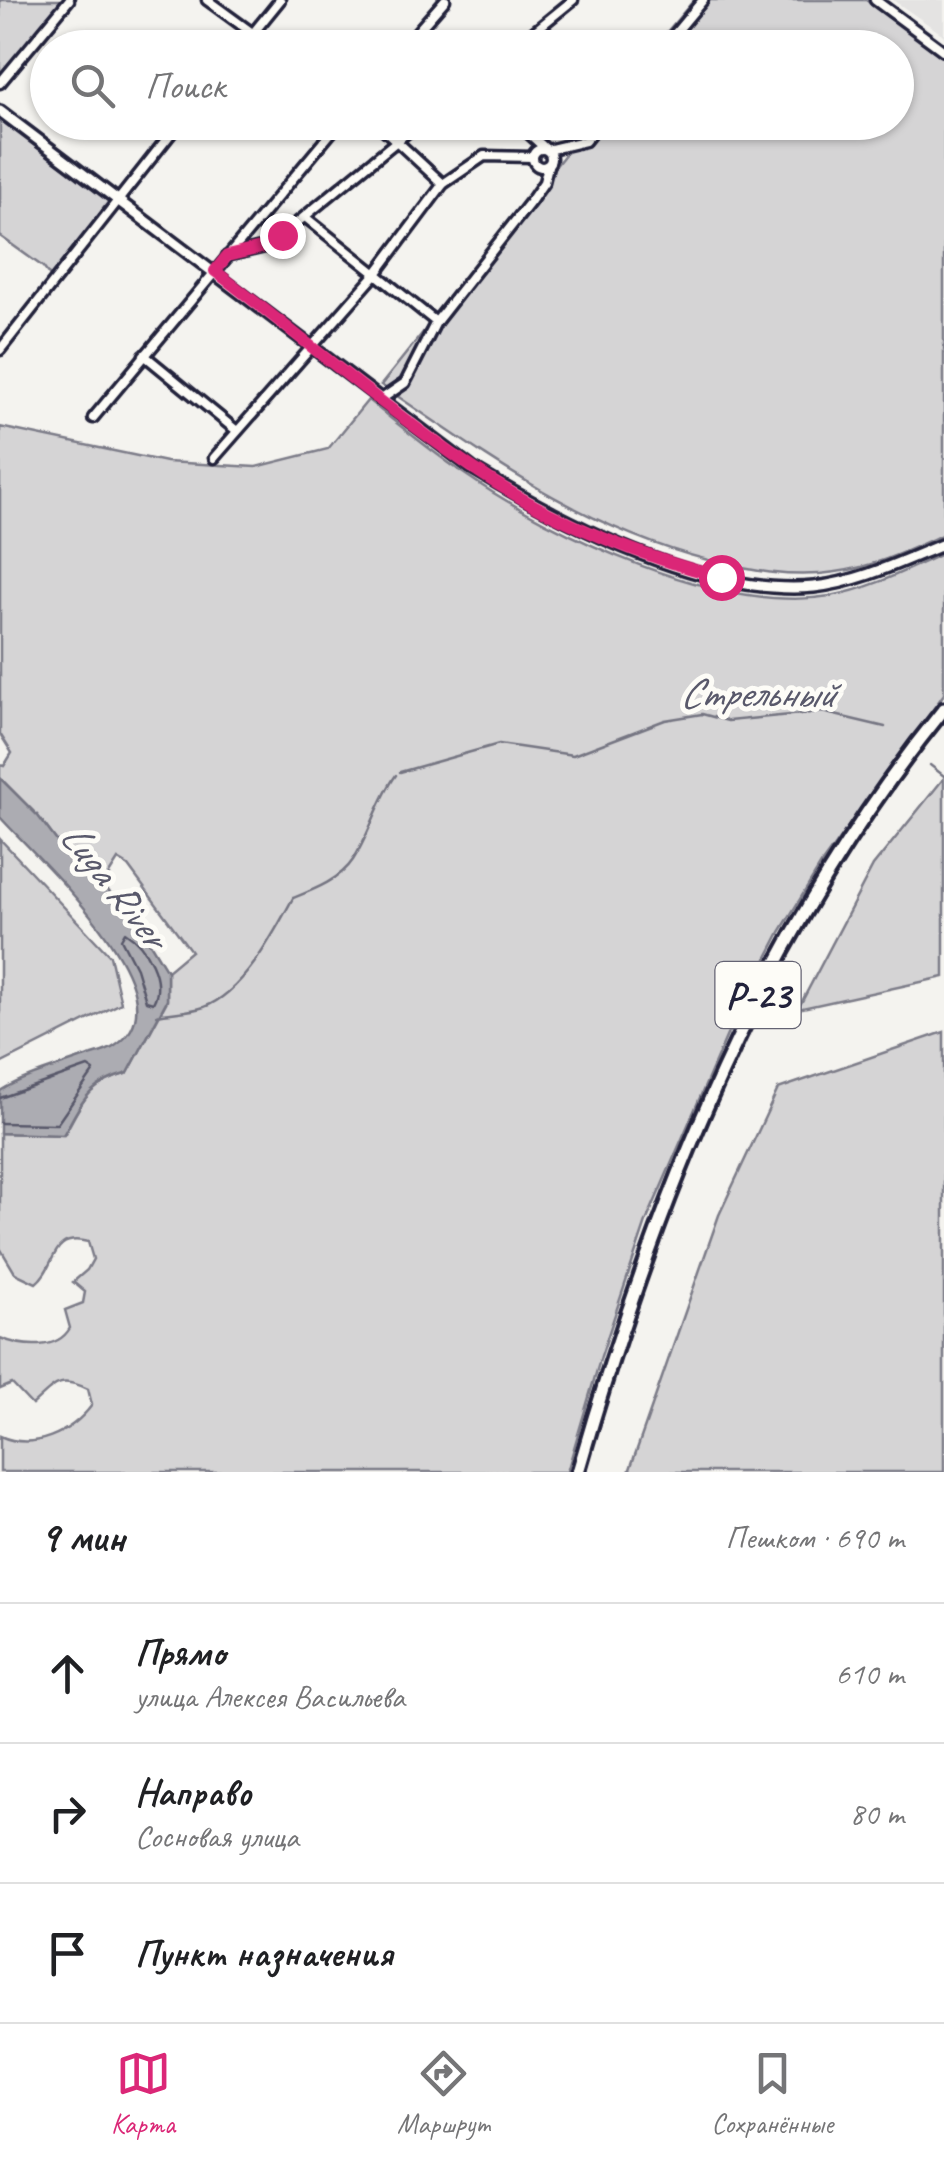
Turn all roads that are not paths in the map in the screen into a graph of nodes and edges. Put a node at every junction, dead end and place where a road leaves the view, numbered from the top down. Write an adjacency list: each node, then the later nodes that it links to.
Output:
1 (69, 0): 8 (street)
2 (207, 0): 9 (street)
3 (280, 0): 10 (street)
4 (444, 0): 11 (street)
5 (573, 0): 12 (street)
6 (702, 0): 13 (street)
7 (874, 0): 15 (street)
8 (44, 30)
9 (247, 30)
10 (255, 30)
11 (418, 30)
12 (536, 30)
13 (678, 30)
14 (30, 47): 16 (street)
15 (944, 52)
16 (0, 83)
17 (0, 111): 18 (main road)
18 (30, 133)
19 (39, 140): 30 (main road)
20 (166, 140): 30 (street)
21 (325, 140): 32 (street)
22 (398, 140): 25 (street)
23 (535, 140): 26 (street)
24 (586, 140): 26 (street)
25 (396, 142): 29 (street); 31 (street)
26 (544, 148): 27 (street); 28 (street)
27 (533, 157): 28 (street); 29 (street)
28 (548, 166): 35 (street)
29 (443, 184): 34 (street)
30 (118, 199): 33 (main road); 37 (street)
31 (305, 217): 32 (street); 34 (street)
32 (227, 256): 33 (street)
33 (215, 271): 36 (main road); 38 (street)
34 (375, 276): 35 (street); 36 (street)
35 (436, 322): 39 (street)
36 (314, 346): 39 (main road); 41 (street)
37 (0, 350)
38 (144, 355): 40 (street); 41 (street)
39 (380, 400): 43 (main road)
40 (93, 418)
41 (236, 430): 42 (street)
42 (214, 458)
43 (944, 544)
44 (944, 712): 45 (highway, Р-23)
45 (578, 1472)

